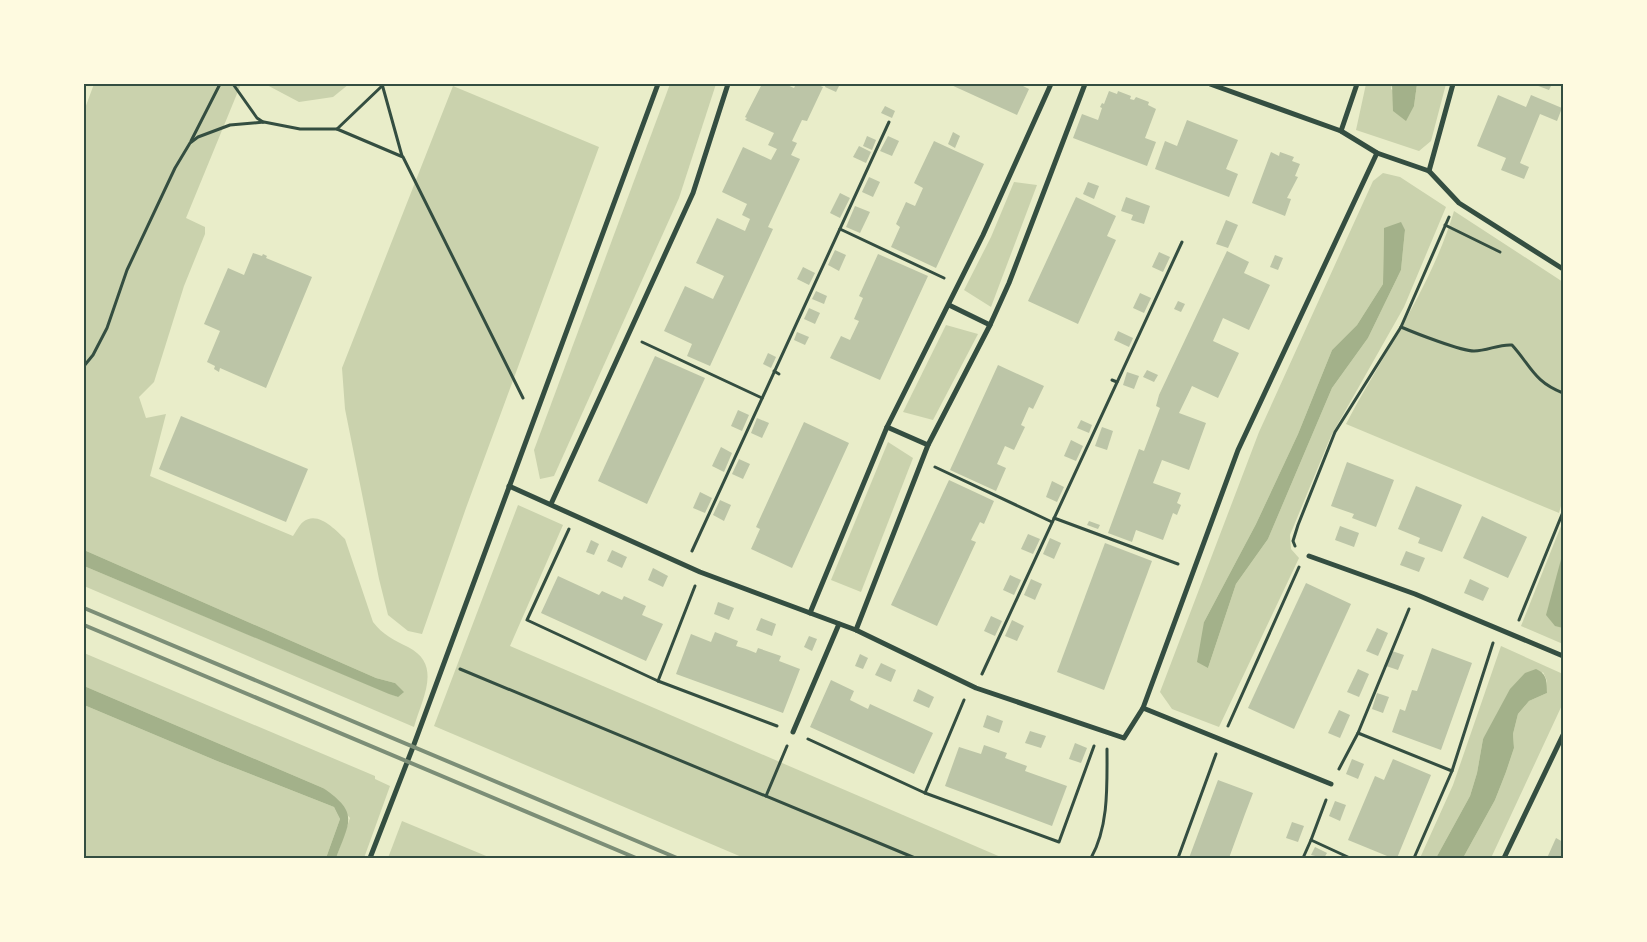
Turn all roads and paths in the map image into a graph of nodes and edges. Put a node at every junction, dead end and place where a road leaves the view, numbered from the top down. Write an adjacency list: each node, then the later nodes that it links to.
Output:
1 (220, 84): 15 (path)
2 (233, 84): 11 (path)
3 (658, 84): 37 (street)
4 (728, 84): 29 (street)
5 (1051, 84): 25 (street)
6 (1085, 84): 27 (street)
7 (1210, 84): 14 (street)
8 (1357, 84): 14 (street)
9 (1453, 84): 18 (street)
10 (382, 85): 13 (path); 17 (path)
11 (264, 122): 13 (path); 15 (path)
12 (889, 122): 21 (path)
13 (337, 129): 17 (path)
14 (1341, 131): 16 (street)
15 (190, 144): 30 (path)
16 (1377, 153): 18 (street); 47 (street)
17 (403, 157): 37 (path)
18 (1429, 171): 19 (street)
19 (1460, 203): 20 (path); 24 (street)
20 (1445, 225): 23 (path); 28 (path)
21 (840, 229): 25 (path); 31 (path)
22 (1182, 242): 34 (path)
23 (1508, 256)
24 (1563, 269)
25 (959, 285): 26 (street)
26 (949, 306): 27 (street); 38 (street)
27 (990, 325): 39 (street)
28 (1401, 327): 35 (path); 45 (path)
29 (626, 335): 36 (path); 42 (street)
30 (84, 366)
31 (774, 372): 32 (path); 36 (path)
32 (780, 374)
33 (1112, 380): 34 (path)
34 (1117, 382): 44 (path)
35 (1563, 393)
36 (762, 398): 46 (path)
37 (534, 418): 41 (street)
38 (887, 427): 39 (street); 50 (street)
39 (928, 445): 40 (street)
40 (922, 461): 44 (path); 53 (street)
41 (509, 486): 42 (street); 56 (street)
42 (551, 504): 46 (street)
43 (1563, 512): 54 (path)
44 (1053, 520): 47 (path); 58 (path)
45 (1309, 556): 49 (street); 64 (path)
46 (686, 565): 48 (street)
47 (1194, 570): 59 (street)
48 (700, 572): 50 (street); 57 (path)
49 (1415, 594): 52 (street); 62 (path)
50 (810, 614): 51 (street)
51 (838, 624): 53 (street); 60 (street)
52 (1498, 628): 54 (street); 65 (path)
53 (856, 630): 58 (street)
54 (1512, 635): 55 (street)
55 (1563, 656)
56 (443, 662): 68 (path); 70 (street)
57 (658, 681)
58 (973, 687): 61 (street); 67 (path)
59 (1143, 708): 61 (street); 64 (street)
60 (793, 732): 68 (path)
61 (1108, 732): 72 (path)
62 (1358, 733): 65 (path); 66 (path)
63 (1563, 735): 77 (street)
64 (1221, 739): 66 (street); 73 (path)
65 (1452, 771): 76 (path)
66 (1331, 784): 69 (path)
67 (925, 793)
68 (766, 796): 71 (path)
69 (1311, 840): 74 (path); 75 (path)
70 (370, 858)
71 (915, 858)
72 (1091, 858)
73 (1178, 858)
74 (1303, 858)
75 (1350, 858)
76 (1414, 858)
77 (1504, 858)

